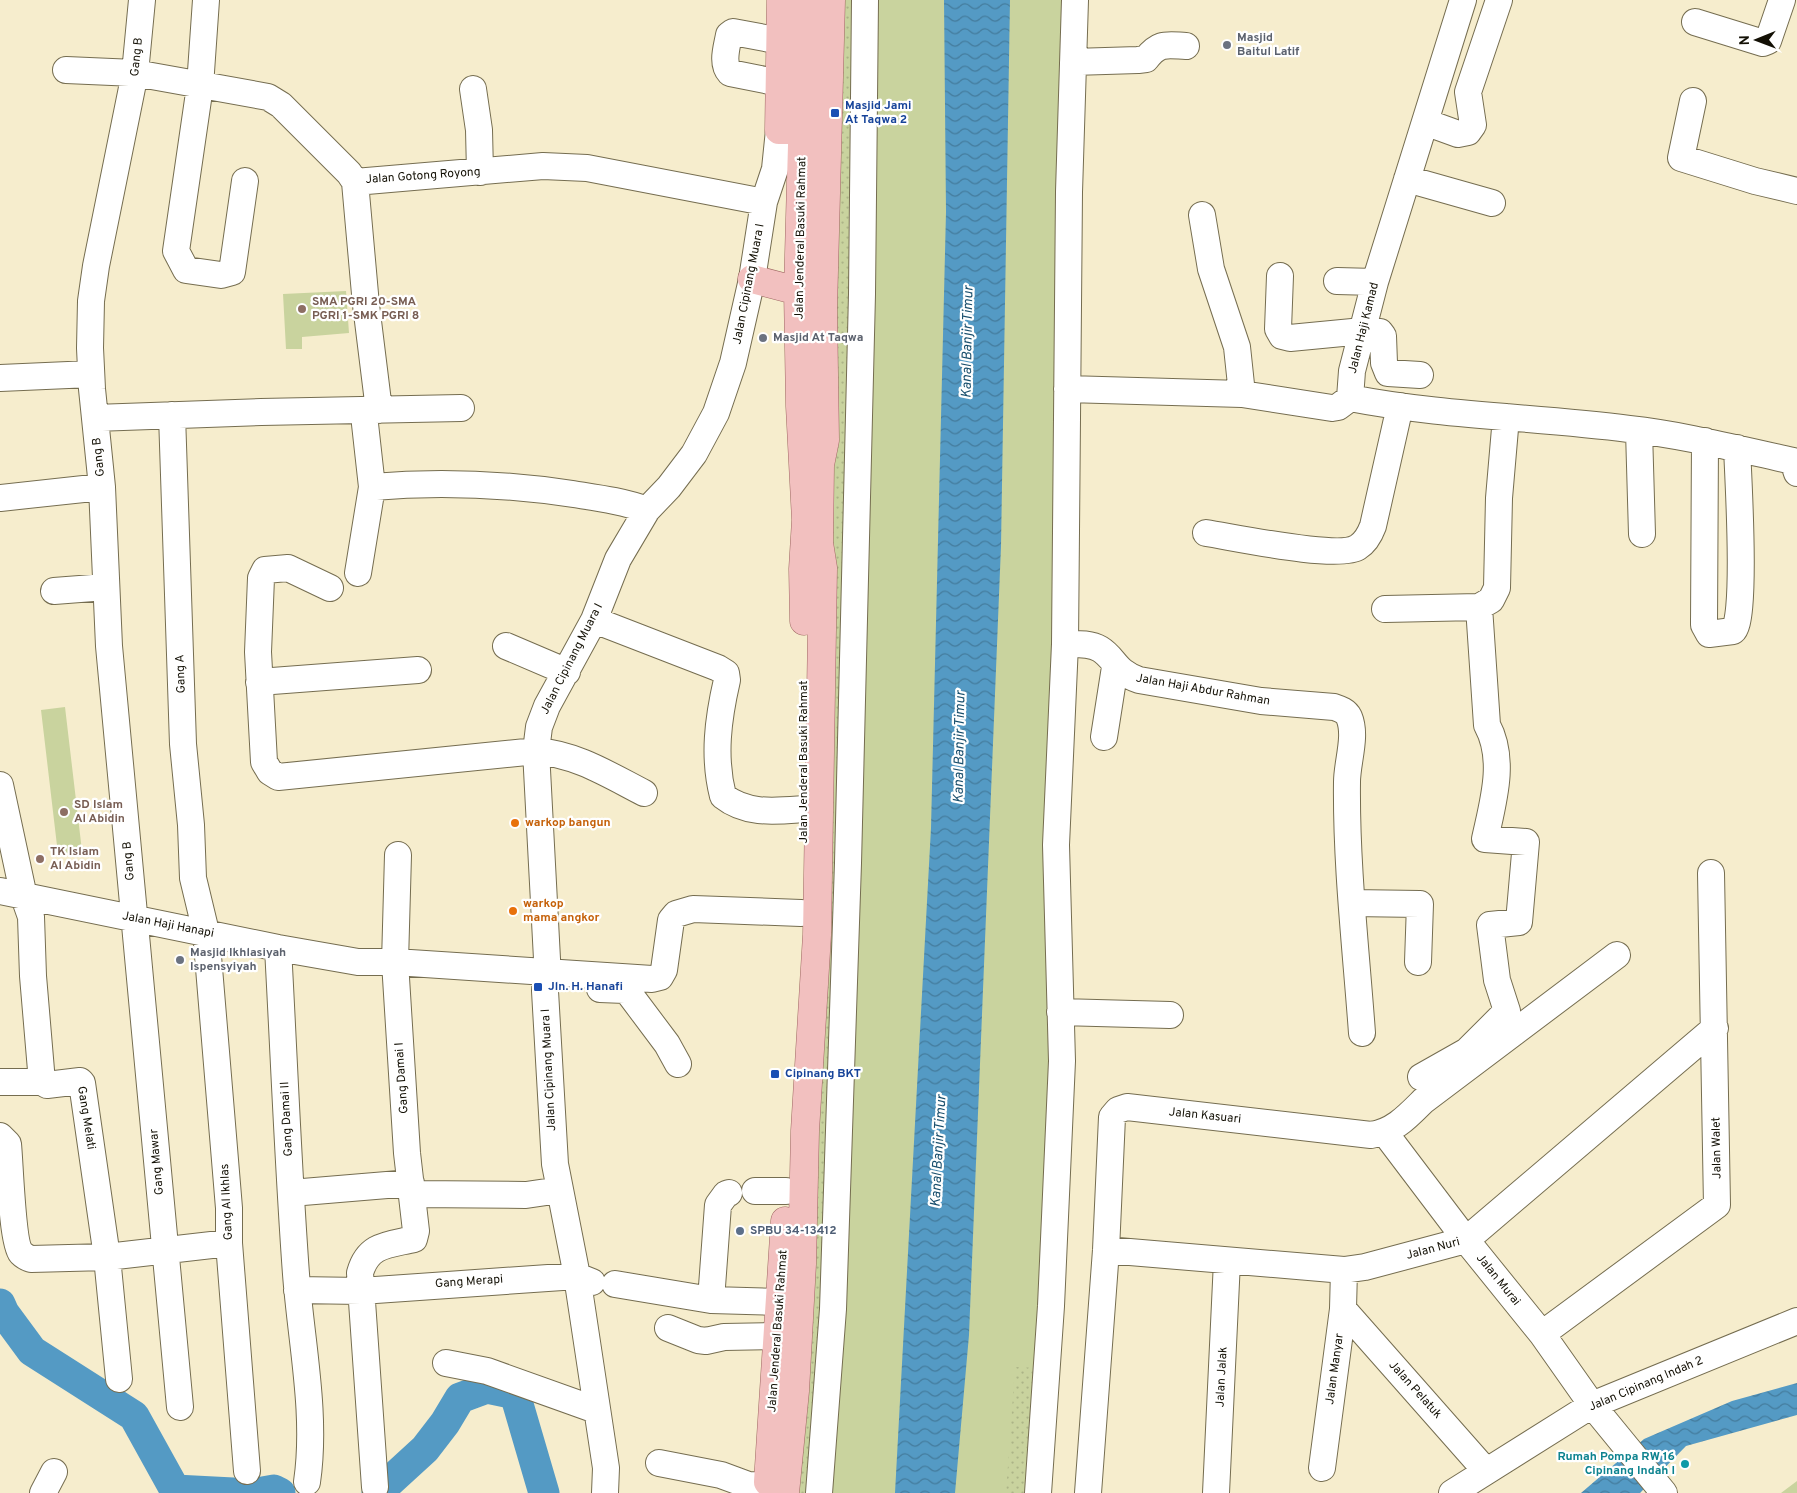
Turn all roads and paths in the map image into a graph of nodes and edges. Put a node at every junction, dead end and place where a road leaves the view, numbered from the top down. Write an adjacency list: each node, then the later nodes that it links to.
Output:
1 (142, 0): 17 (street, Gang B)
2 (206, 0): 19 (street)
3 (780, 0): 13 (main road, Jalan Jenderal Basuki Rahmat)
4 (806, 0): 13 (main road)
5 (831, 0): 13 (main road)
6 (837, 0): 23 (main road, Jalan Jenderal Basuki Rahmat)
7 (865, 0): 138 (street)
8 (1075, 0): 15 (street)
9 (1463, 0): 22 (street, Jalan Haji Kamad)
10 (1499, 0): 22 (street)
11 (1782, 0): 12 (street)
12 (1695, 22)
13 (806, 35): 18 (main road, Jalan Jenderal Basuki Rahmat); 18 (street); 23 (main road, Jalan Jenderal Basuki Rahmat)
14 (1186, 46): 15 (street)
15 (1073, 62): 41 (street)
16 (66, 70): 17 (street, Jalan Gotong Royong)
17 (135, 74): 19 (street, Jalan Gotong Royong); 38 (street, Gang B)
18 (780, 82): 23 (main road, Jalan Jenderal Basuki Rahmat)
19 (200, 86): 26 (street); 27 (street, Jalan Gotong Royong)
20 (473, 89): 24 (street)
21 (1693, 101): 28 (street)
22 (1425, 122): 25 (street, Jalan Haji Kamad)
23 (803, 128): 29 (street, Jalan Cipinang Muara I); 36 (main road, Jalan Jenderal Basuki Rahmat); 135 (main road, Jalan Jenderal Basuki Rahmat)
24 (480, 172): 27 (street, Jalan Gotong Royong); 29 (street, Jalan Gotong Royong)
25 (1407, 179): 30 (street); 35 (street, Jalan Haji Kamad)
26 (245, 181)
27 (355, 182): 47 (street)
28 (1797, 191)
29 (764, 202): 33 (street, Jalan Cipinang Muara I)
30 (1492, 203)
31 (1202, 215): 42 (street)
32 (1280, 276): 37 (street)
33 (752, 279): 36 (main road); 57 (street, Jalan Cipinang Muara I)
34 (1337, 281): 35 (street)
35 (1375, 282): 37 (street, Jalan Haji Kamad)
36 (798, 291): 77 (main road, Jalan Jenderal Basuki Rahmat)
37 (1363, 331): 39 (street); 43 (street, Jalan Haji Kamad)
38 (91, 374): 40 (street); 49 (street, Gang B)
39 (1420, 375)
40 (0, 378)
41 (1067, 389): 42 (street); 67 (street)
42 (1242, 394): 43 (street)
43 (1350, 398): 44 (street)
44 (1400, 406): 48 (street); 58 (street)
45 (461, 408): 47 (street)
46 (172, 415): 47 (street); 49 (street); 84 (street, Gang A)
47 (372, 417): 55 (street)
48 (1506, 417): 50 (street); 64 (street)
49 (95, 418): 54 (street, Gang B)
50 (1639, 430): 51 (street); 59 (street)
51 (1705, 441): 52 (street); 52 (street)
52 (1738, 448): 53 (street)
53 (1797, 473)
54 (102, 487): 56 (street); 61 (street, Gang B)
55 (372, 487): 57 (street); 60 (street)
56 (0, 498)
57 (647, 510): 66 (street, Jalan Cipinang Muara I)
58 (1206, 533)
59 (1642, 534)
60 (358, 573)
61 (106, 587): 63 (street); 83 (street, Gang B)
62 (330, 588): 72 (street)
63 (54, 591)
64 (1479, 607): 65 (street); 95 (street)
65 (1385, 609)
66 (594, 620): 71 (street, Jalan Cipinang Muara I); 77 (street)
67 (1065, 644): 69 (street, Jalan Haji Abdur Rahman); 90 (street)
68 (506, 646): 71 (street)
69 (1116, 667): 73 (street); 81 (street, Jalan Haji Abdur Rahman)
70 (418, 670): 72 (street)
71 (567, 672): 74 (street, Jalan Cipinang Muara I)
72 (259, 682): 74 (street)
73 (1104, 737)
74 (536, 751): 76 (street); 89 (street, Jalan Cipinang Muara I)
75 (0, 784): 80 (street)
76 (644, 793)
77 (805, 809): 82 (main road, Jalan Jenderal Basuki Rahmat)
78 (398, 855): 87 (street, Gang Damai I)
79 (1711, 874): 92 (street, Jalan Walet)
80 (12, 894): 83 (street, Jalan Haji Hanapi); 97 (street)
81 (1352, 903): 88 (street); 93 (street)
82 (801, 912): 89 (street); 102 (main road, Jalan Jenderal Basuki Rahmat)
83 (135, 917): 84 (street, Jalan Haji Hanapi); 108 (street, Gang Mawar)
84 (206, 932): 85 (street, Jalan Haji Hanapi); 107 (street, Gang Al Ikhlas)
85 (278, 948): 87 (street, Jalan Haji Hanapi); 104 (street, Gang Damai II)
86 (1617, 955): 98 (street)
87 (395, 962): 89 (street, Jalan Haji Hanapi); 100 (street, Gang Damai I)
88 (1418, 962)
89 (546, 981): 94 (street); 101 (street, Jalan Cipinang Muara I)
90 (1060, 1012): 91 (street); 139 (street)
91 (1170, 1014)
92 (1715, 1028): 106 (street, Jalan Nuri); 121 (street, Jalan Walet)
93 (1362, 1033)
94 (678, 1064)
95 (1421, 1076)
96 (0, 1082): 97 (street)
97 (42, 1082): 110 (street, Gang Melati)
98 (1385, 1133): 106 (street, Jalan Murai); 109 (street, Jalan Kasuari)
99 (0, 1136): 110 (street)
100 (412, 1189): 101 (street); 104 (street); 115 (street, Gang Damai I)
101 (560, 1190): 113 (street, Jalan Cipinang Muara I)
102 (786, 1190): 103 (street); 117 (main road, Jalan Jenderal Basuki Rahmat)
103 (756, 1191)
104 (291, 1193): 114 (street, Gang Damai II)
105 (730, 1193): 116 (street)
106 (1466, 1240): 112 (street, Jalan Nuri); 121 (street, Jalan Murai)
107 (229, 1244): 108 (street); 130 (street, Gang Al Ikhlas)
108 (164, 1250): 110 (street); 126 (street, Gang Mawar)
109 (1106, 1250): 111 (street, Jalan Nuri); 140 (street, Jalan Kasuari)
110 (107, 1258): 124 (street, Gang Melati)
111 (1227, 1261): 112 (street, Jalan Nuri); 141 (street, Jalan Jalak)
112 (1344, 1270): 118 (street, Jalan Manyar)
113 (595, 1281): 115 (street, Gang Merapi); 116 (street, Gang Merapi); 127 (street, Jalan Cipinang Muara I)
114 (297, 1290): 115 (street, Gang Merapi); 132 (street, Gang Damai II)
115 (361, 1291): 134 (street)
116 (711, 1300): 117 (street, Gang Merapi)
117 (781, 1302): 122 (main road, Jalan Jenderal Basuki Rahmat)
118 (1343, 1309): 129 (street, Jalan Manyar); 131 (street, Jalan Pelatuk)
119 (1797, 1321): 125 (street, Jalan Cipinang Indah 2)
120 (668, 1328): 122 (street)
121 (1542, 1334): 125 (street, Jalan Murai)
122 (776, 1336): 135 (main road, Jalan Jenderal Basuki Rahmat)
123 (446, 1364): 127 (street)
124 (119, 1379)
125 (1592, 1405): 131 (street, Jalan Cipinang Indah 2); 136 (street, Jalan Murai)
126 (180, 1407)
127 (596, 1410): 137 (street, Jalan Cipinang Muara I)
128 (659, 1463): 133 (street)
129 (1322, 1468)
130 (247, 1471)
131 (1486, 1471): 142 (street, Jalan Cipinang Indah 2)
132 (307, 1482)
133 (733, 1486): 135 (street)
134 (375, 1487)
135 (773, 1491)
136 (1663, 1491)
137 (605, 1493)
138 (819, 1493)
139 (1038, 1493)
140 (1088, 1493)
141 (1216, 1493)
142 (1452, 1493)

